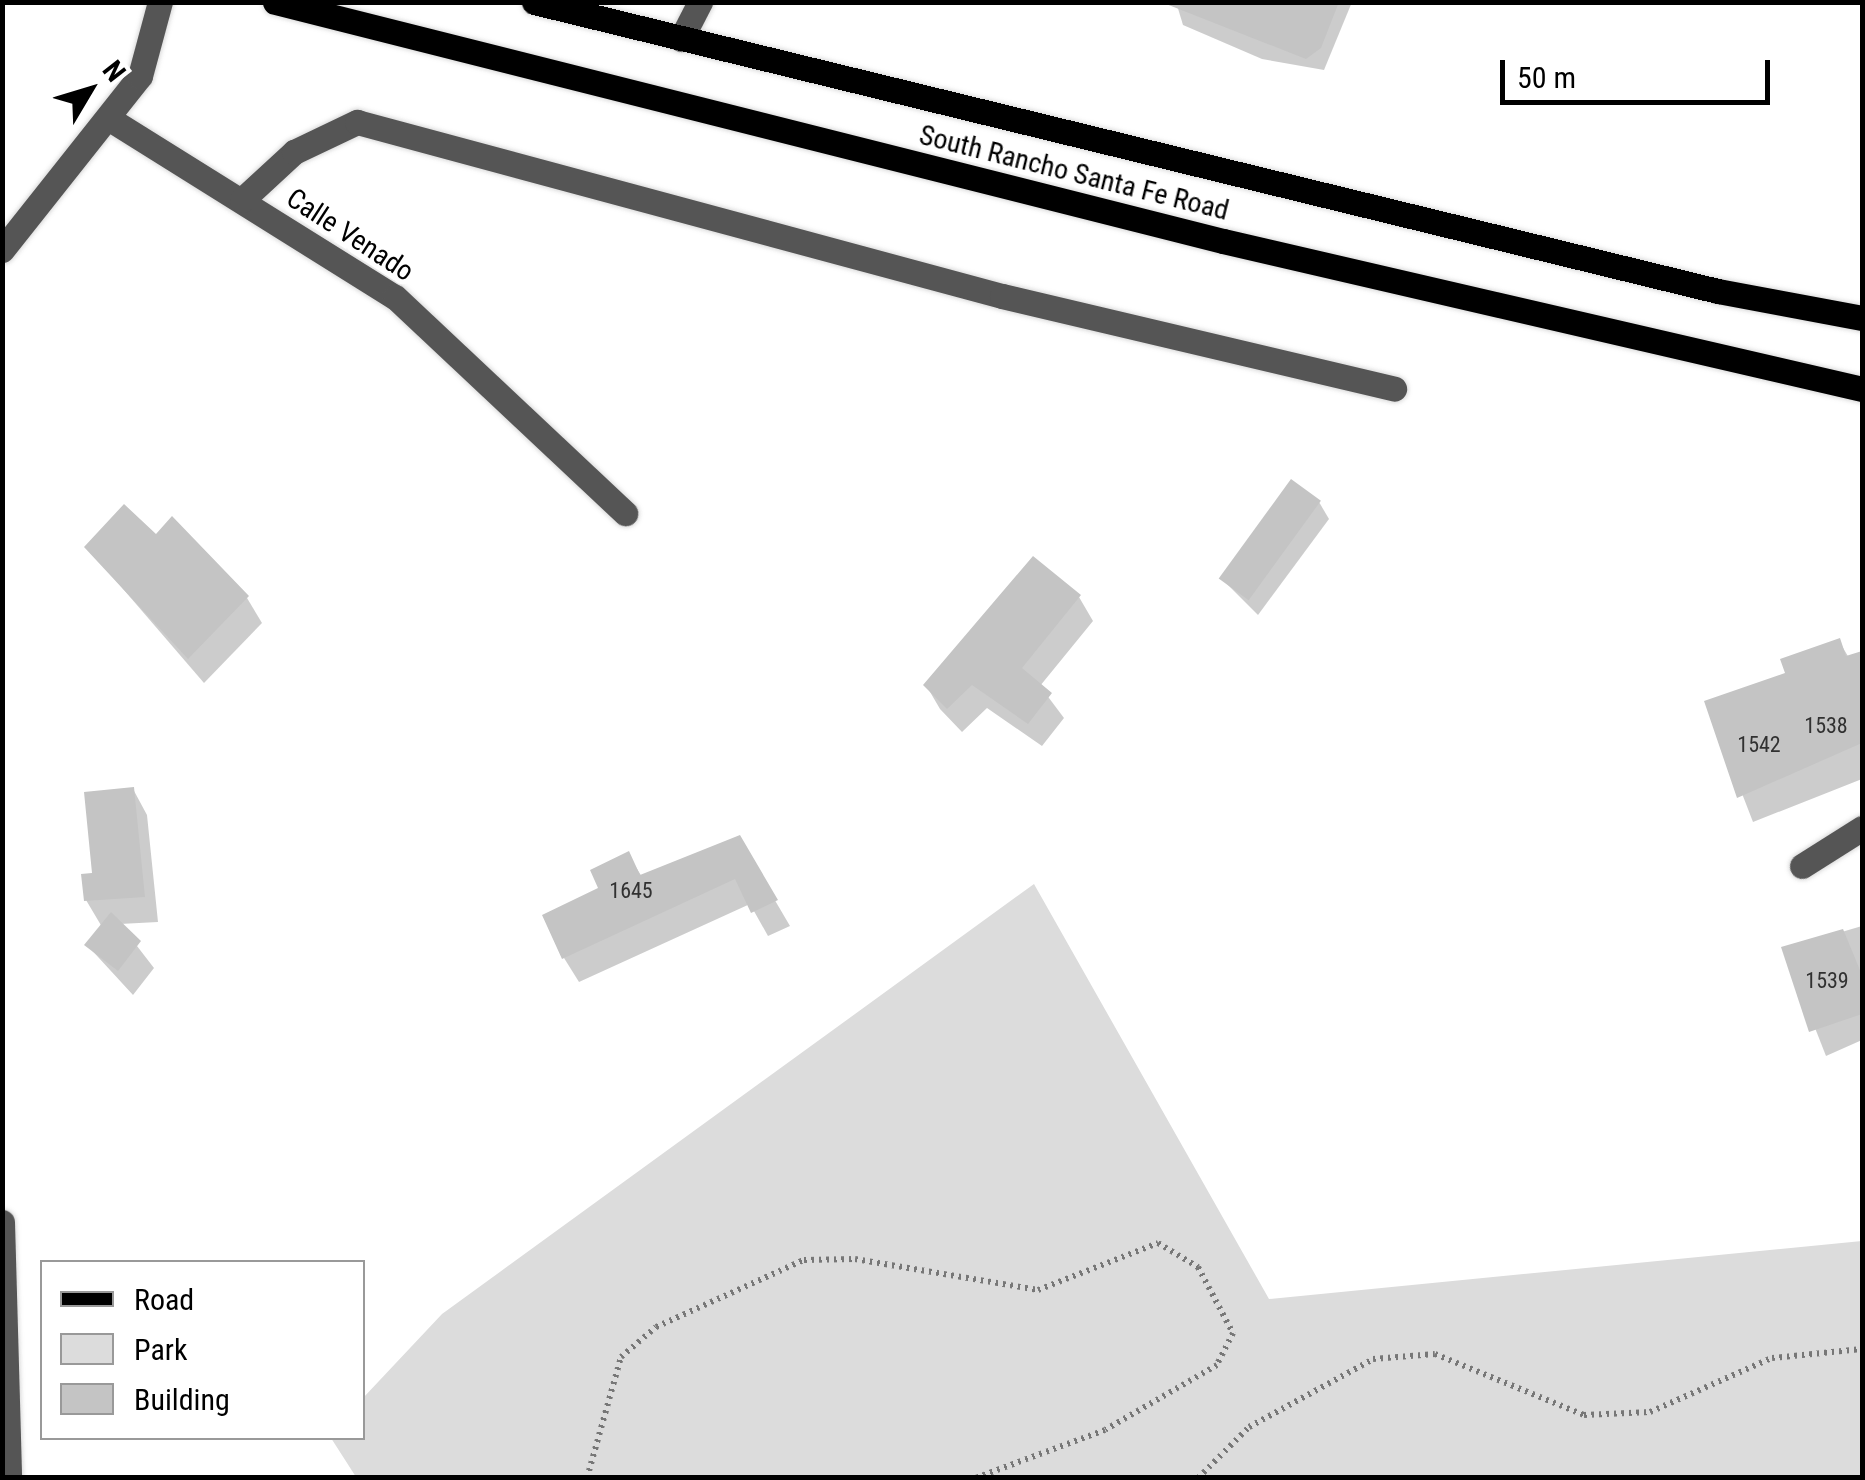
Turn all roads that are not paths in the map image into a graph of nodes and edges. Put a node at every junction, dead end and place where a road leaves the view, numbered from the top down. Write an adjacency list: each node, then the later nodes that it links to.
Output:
1 (160, 2): 6 (street)
2 (274, 2): 11 (main road, South Rancho Santa Fe Road)
3 (534, 2): 5 (main road, South Rancho Santa Fe Road)
4 (700, 2): 5 (street)
5 (681, 39): 9 (main road, South Rancho Santa Fe Road)
6 (108, 118): 7 (street, Calle Venado); 8 (street)
7 (242, 200): 10 (street); 12 (street, Calle Venado)
8 (2, 250)
9 (1862, 318)
10 (1394, 389)
11 (1862, 389)
12 (624, 513)
13 (1862, 828): 14 (street)
14 (1802, 866)
15 (2, 1222): 16 (street)
16 (9, 1478)

